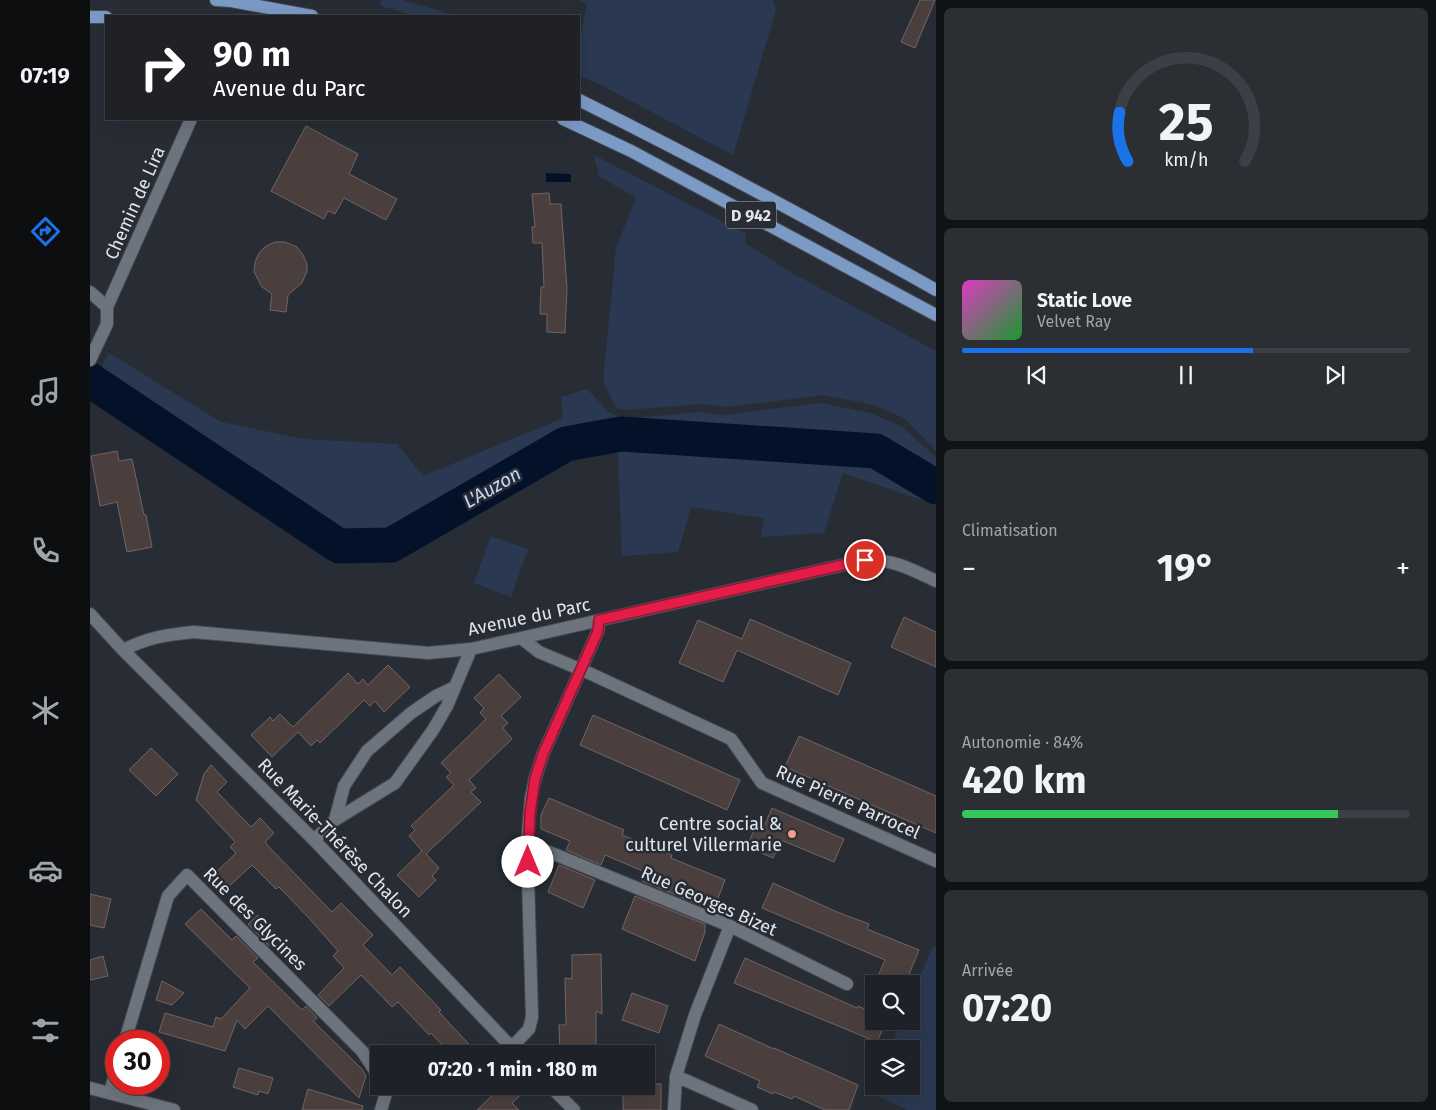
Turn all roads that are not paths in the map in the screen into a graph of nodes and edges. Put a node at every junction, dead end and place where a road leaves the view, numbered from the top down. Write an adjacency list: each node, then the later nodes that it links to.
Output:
1 (216, 0): 2 (main road)
2 (307, 15)
3 (90, 17): 4 (main road)
4 (105, 17)
5 (580, 100): 8 (main road, D 942)
6 (192, 120): 10 (street, Chemin de Lira)
7 (565, 120): 11 (main road, D 942)
8 (936, 290)
9 (90, 292): 10 (street)
10 (107, 307): 12 (street, Chemin de Lira)
11 (936, 316)
12 (91, 358)
13 (936, 581): 15 (street, Avenue du Parc)
14 (90, 614): 18 (street, Rue Marie-Thérèse Chalon)
15 (599, 620): 16 (street, Avenue du Parc); 19 (street)
16 (521, 638): 17 (street, Avenue du Parc); 19 (street, Rue Pierre Parrocel)
17 (471, 649): 18 (street, Avenue du Parc); 20 (street)
18 (123, 650): 22 (street, Rue Marie-Thérèse Chalon)
19 (580, 669): 23 (street); 24 (street, Rue Pierre Parrocel)
20 (455, 687): 21 (street); 21 (street)
21 (335, 820): 22 (street)
22 (314, 840): 28 (street, Rue Marie-Thérèse Chalon)
23 (527, 843): 25 (street, Rue Georges Bizet); 29 (street)
24 (936, 861)
25 (730, 926): 26 (street, Rue Georges Bizet); 31 (street)
26 (847, 984)
27 (128, 1030): 30 (street, Rue des Glycines)
28 (509, 1045)
29 (519, 1045)
30 (370, 1063)
31 (676, 1076): 40 (street); 41 (street)
32 (90, 1088): 33 (street)
33 (105, 1092)
34 (118, 1095): 37 (street)
35 (386, 1095): 38 (street)
36 (559, 1095): 39 (street)
37 (174, 1110)
38 (381, 1110)
39 (574, 1110)
40 (674, 1110)
41 (752, 1110)

